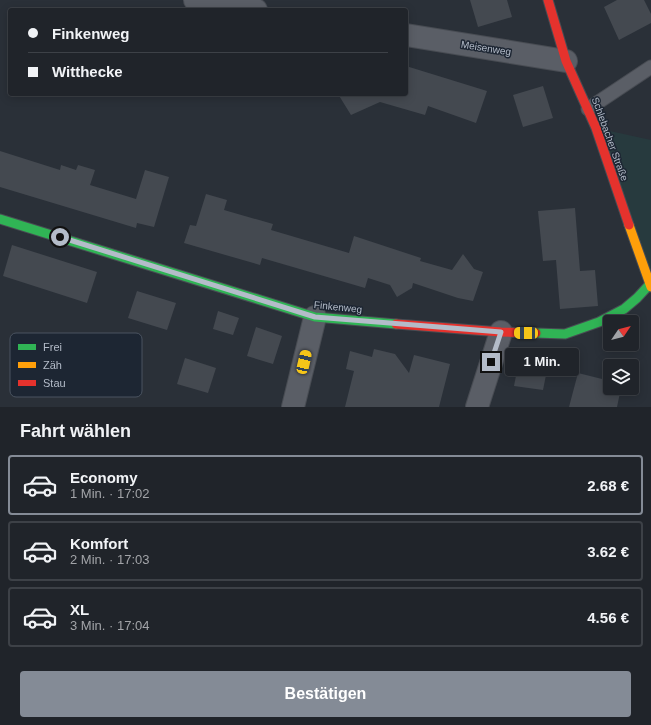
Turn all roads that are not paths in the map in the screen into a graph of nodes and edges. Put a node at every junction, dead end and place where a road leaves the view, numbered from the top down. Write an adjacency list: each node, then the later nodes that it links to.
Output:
1 (195, 0): 3 (street)
2 (548, 0): 5 (street, Schlebacher Straße)
3 (244, 8)
4 (408, 35): 5 (street, Meisenweg)
5 (566, 61): 7 (street, Schlebacher Straße)
6 (651, 67): 7 (lane)
7 (588, 109): 9 (street, Schlebacher Straße)
8 (0, 218): 10 (street, Finkenweg)
9 (650, 286): 11 (street, Finkenweg)
10 (315, 317): 11 (street, Finkenweg); 12 (street)
11 (501, 332): 13 (street)
12 (293, 407)
13 (477, 407)

